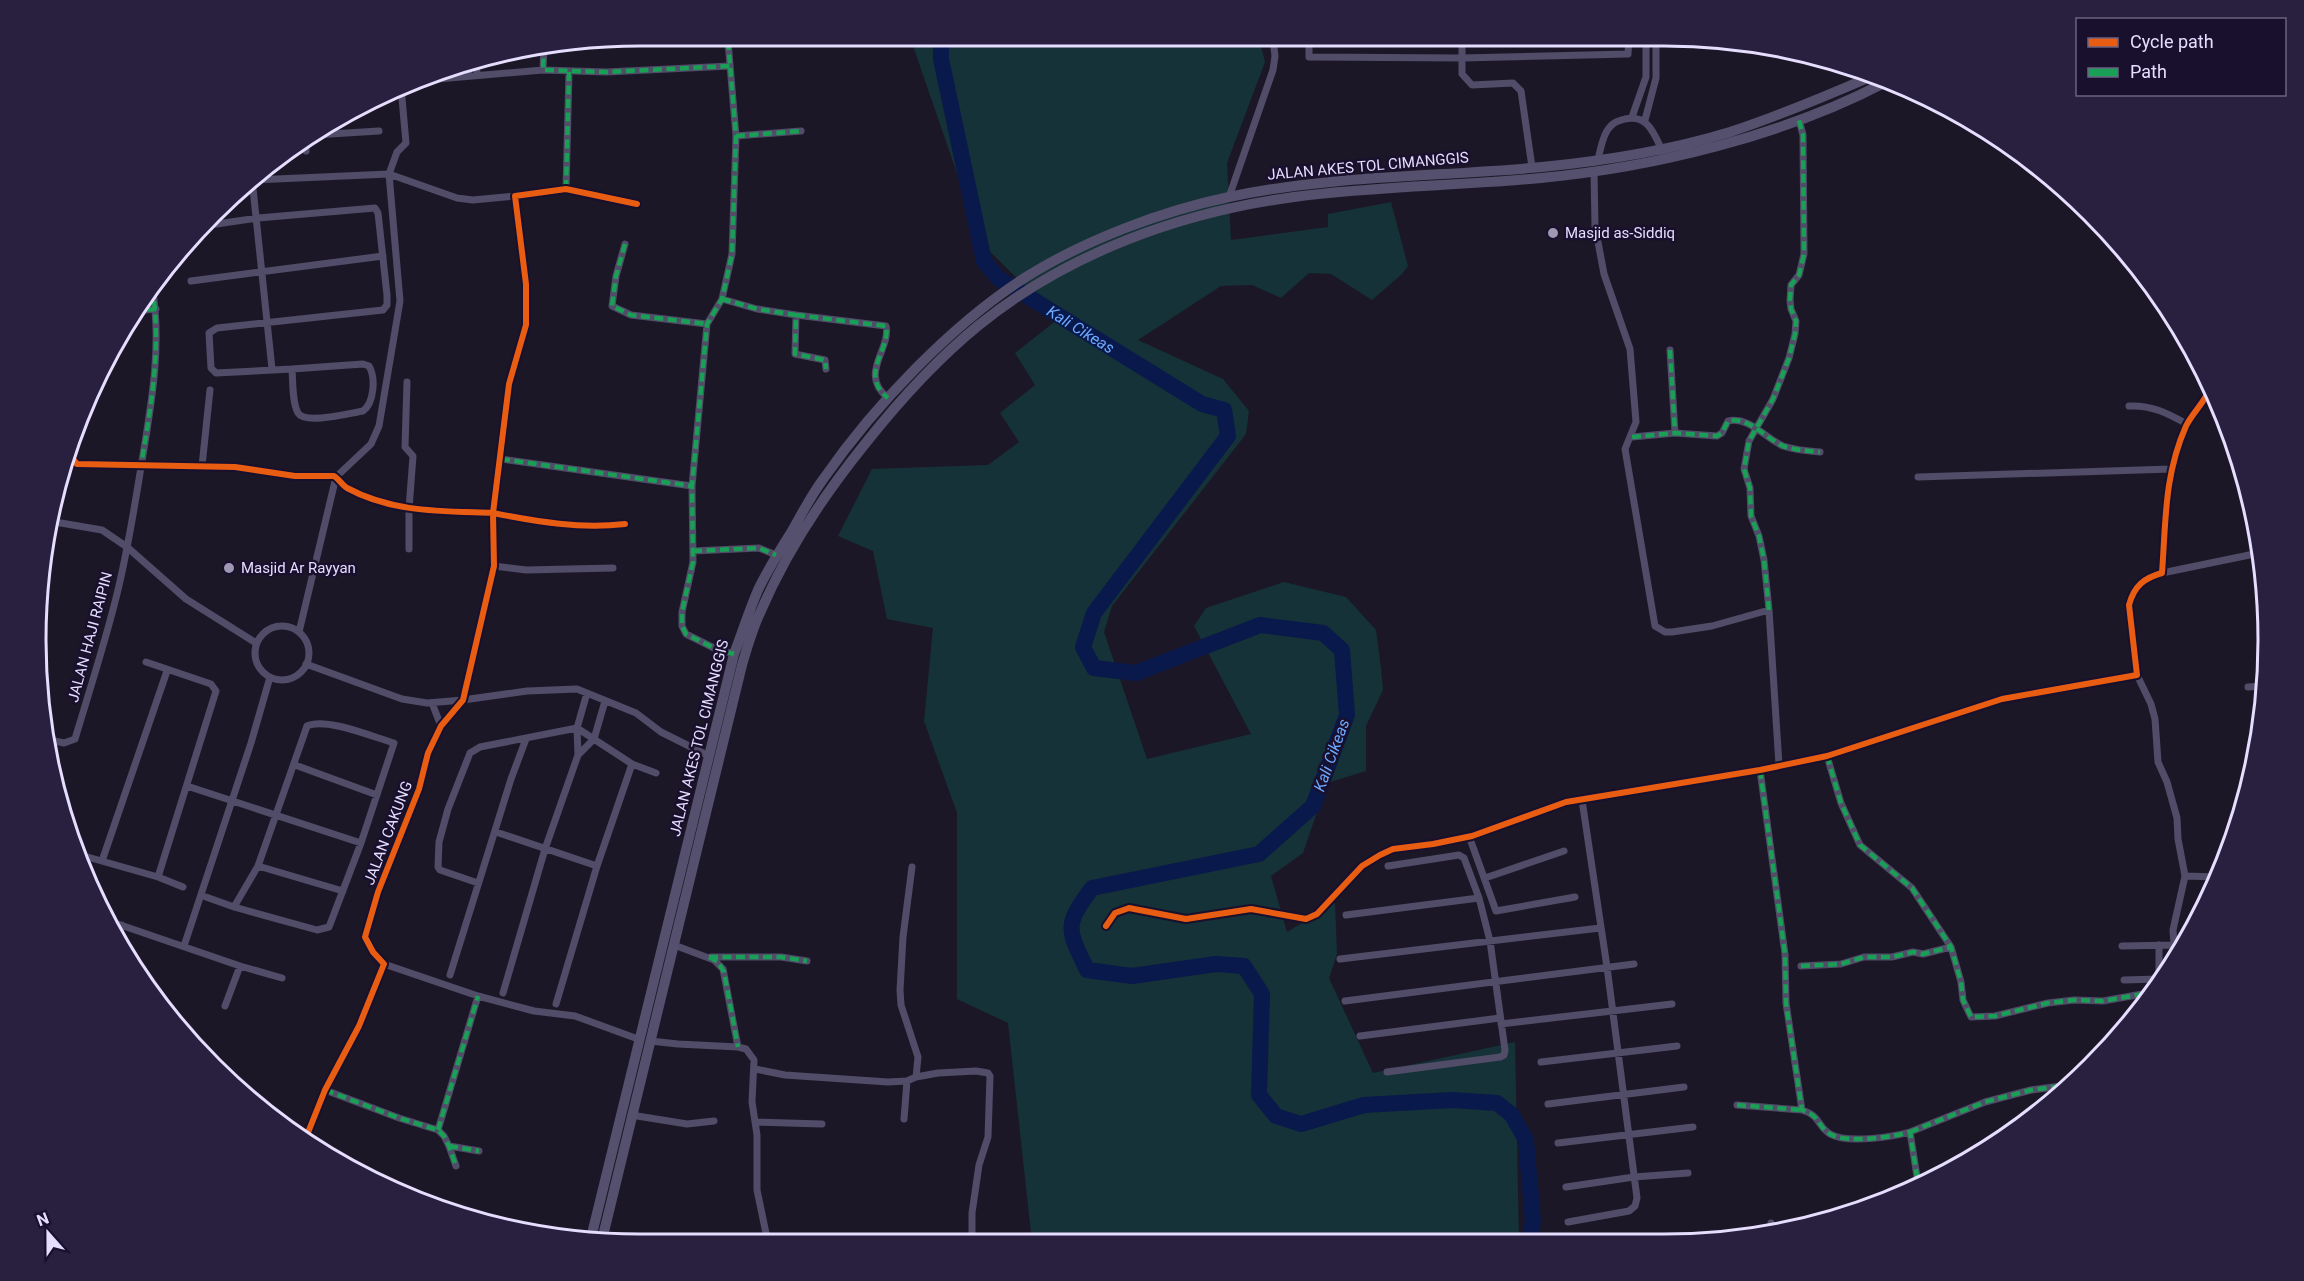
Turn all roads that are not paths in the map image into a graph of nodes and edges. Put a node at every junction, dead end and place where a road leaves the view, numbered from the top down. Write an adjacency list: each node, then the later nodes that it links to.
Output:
1 (728, 46): 10 (street)
2 (1274, 46): 36 (street)
3 (1309, 46): 9 (street)
4 (1462, 46): 9 (street)
5 (1628, 46): 9 (street)
6 (1646, 46): 21 (street)
7 (1656, 46): 22 (street)
8 (544, 55): 11 (street)
9 (1462, 58): 29 (street)
10 (730, 66): 13 (street); 26 (street)
11 (543, 69): 13 (street); 15 (street)
12 (477, 70): 15 (street)
13 (569, 72): 33 (street)
14 (469, 75): 15 (street); 16 (street)
15 (477, 75)
16 (455, 77)
17 (1862, 81): 20 (main road, JALAN AKES TOL CIMANGGIS)
18 (1875, 86): 20 (main road)
19 (402, 97): 31 (street)
20 (1797, 114): 27 (main road, JALAN AKES TOL CIMANGGIS); 30 (main road); 62 (street)
21 (1632, 117): 22 (street); 28 (street)
22 (1645, 120): 27 (street)
23 (379, 131): 25 (street)
24 (801, 131): 26 (street)
25 (330, 134)
26 (736, 136): 44 (street)
27 (1661, 148): 28 (main road, JALAN AKES TOL CIMANGGIS)
28 (1598, 159): 29 (main road, JALAN AKES TOL CIMANGGIS)
29 (1538, 171): 30 (main road); 36 (main road, JALAN AKES TOL CIMANGGIS); 49 (main road, JALAN AKES TOL CIMANGGIS)
30 (1594, 172): 64 (street)
31 (389, 174): 32 (street); 35 (street); 71 (street)
32 (268, 178)
33 (566, 189): 35 (street); 37 (street)
34 (254, 190): 38 (street)
35 (515, 196): 66 (street)
36 (1229, 197): 49 (main road, JALAN AKES TOL CIMANGGIS)
37 (636, 204)
38 (258, 218): 39 (street); 41 (street); 42 (street)
39 (216, 224)
40 (625, 244): 51 (street)
41 (383, 256): 42 (street); 50 (street)
42 (263, 271): 43 (street); 50 (street)
43 (191, 281)
44 (722, 299): 48 (street); 51 (street)
45 (154, 300): 46 (street)
46 (156, 309): 47 (street); 68 (street)
47 (147, 310)
48 (796, 315): 55 (street); 59 (street)
49 (981, 317): 59 (main road, JALAN AKES TOL CIMANGGIS); 80 (main road, JALAN AKES TOL CIMANGGIS)
50 (267, 322): 53 (street); 53 (street)
51 (707, 324): 73 (street)
52 (1670, 350): 63 (street)
53 (272, 369): 54 (street)
54 (292, 369): 54 (street)
55 (826, 369)
56 (407, 382): 74 (street)
57 (210, 390): 69 (street)
58 (2204, 396): 61 (street)
59 (888, 398): 80 (main road, JALAN AKES TOL CIMANGGIS)
60 (2129, 406): 61 (street)
61 (2187, 424): 70 (street)
62 (1755, 427): 63 (street); 65 (street); 86 (street)
63 (1675, 433): 64 (street)
64 (1632, 436): 86 (street)
65 (1820, 452)
66 (501, 459): 73 (street); 75 (street)
67 (75, 461): 68 (street)
68 (141, 465): 69 (street); 78 (street)
69 (202, 466): 71 (street)
70 (2171, 469): 72 (street); 85 (street)
71 (336, 477): 74 (street); 87 (street)
72 (1918, 477)
73 (692, 486): 81 (street)
74 (409, 510): 75 (street); 79 (street)
75 (493, 513): 77 (street); 83 (street)
76 (59, 523): 78 (street)
77 (625, 524)
78 (127, 547): 88 (street); 105 (street, JALAN HAJI RAIPIN)
79 (409, 549)
80 (784, 550): 81 (street); 89 (main road, JALAN AKES TOL CIMANGGIS); 148 (main road, JALAN AKES TOL CIMANGGIS)
81 (693, 551): 89 (street)
82 (2251, 555): 85 (street)
83 (494, 566): 84 (street); 98 (street)
84 (613, 568)
85 (2162, 573): 93 (street)
86 (1768, 610): 111 (street)
87 (299, 632): 88 (street); 91 (street)
88 (255, 644): 94 (street)
89 (734, 654): 107 (main road, JALAN AKES TOL CIMANGGIS)
90 (146, 662): 92 (street)
91 (306, 664): 94 (street); 100 (street)
92 (167, 671): 114 (street); 125 (street)
93 (2137, 675): 108 (street); 130 (street)
94 (270, 677): 117 (street)
95 (2248, 687): 96 (street)
96 (2255, 687)
97 (587, 693): 98 (street); 99 (street); 102 (street)
98 (463, 700): 100 (street); 101 (street, JALAN CAKUNG)
99 (605, 701): 104 (street); 107 (street)
100 (432, 703): 101 (street)
101 (441, 726): 157 (street, JALAN CAKUNG)
102 (577, 728): 103 (street); 104 (street); 106 (street)
103 (526, 739): 119 (street); 134 (street)
104 (594, 739): 106 (street); 109 (street)
105 (56, 741)
106 (578, 755): 122 (street)
107 (709, 756): 178 (main road, JALAN AKES TOL CIMANGGIS)
108 (1827, 756): 111 (street); 153 (street)
109 (632, 764): 113 (street); 127 (street)
110 (295, 765): 115 (street); 115 (street); 118 (street)
111 (1779, 765): 112 (street)
112 (1760, 770): 116 (street); 194 (street)
113 (656, 772)
114 (187, 786): 117 (street); 131 (street)
115 (377, 795): 121 (street)
116 (1582, 800): 120 (street); 146 (street)
117 (232, 801): 118 (street); 151 (street)
118 (278, 814): 121 (street); 126 (street)
119 (496, 832): 122 (street); 134 (street)
120 (1469, 836): 133 (street); 144 (street)
121 (361, 843): 136 (street)
122 (545, 849): 127 (street); 168 (street)
123 (1564, 851): 133 (street)
124 (88, 857): 125 (street)
125 (102, 861): 131 (street)
126 (258, 866): 136 (street); 140 (street)
127 (597, 866): 172 (street)
128 (1388, 866): 139 (street)
129 (912, 867): 186 (street)
130 (2185, 876): 132 (street); 150 (street)
131 (158, 877): 135 (street)
132 (2208, 877)
133 (1485, 878): 138 (street)
134 (478, 883): 163 (street)
135 (183, 886)
136 (343, 891): 140 (street)
137 (206, 897): 140 (street)
138 (1575, 897)
139 (1479, 898): 141 (street); 147 (street)
140 (234, 907)
141 (1346, 915)
142 (119, 924): 143 (street)
143 (122, 925): 145 (street); 151 (street)
144 (1106, 926)
145 (121, 928)
146 (1600, 928): 147 (street); 161 (street)
147 (1490, 941): 155 (street); 167 (street)
148 (674, 945): 154 (street); 179 (main road, JALAN AKES TOL CIMANGGIS)
149 (2159, 945): 150 (street); 152 (street); 162 (street)
150 (2174, 945)
151 (184, 946): 159 (street)
152 (2122, 946)
153 (1951, 947): 160 (street); 169 (street)
154 (709, 957): 156 (street); 181 (street)
155 (1340, 959)
156 (807, 961)
157 (384, 964): 170 (street); 190 (street)
158 (1634, 964): 161 (street)
159 (240, 966): 164 (street); 174 (street)
160 (1801, 966)
161 (1607, 967): 167 (street); 175 (street)
162 (2159, 968)
163 (450, 975)
164 (282, 978)
165 (2151, 979): 166 (street)
166 (2124, 980)
167 (1496, 982): 171 (street); 176 (street)
168 (503, 993)
169 (2140, 994)
170 (478, 996): 178 (street); 201 (street)
171 (1345, 1001)
172 (556, 1004)
173 (1672, 1004): 175 (street)
174 (225, 1006)
175 (1613, 1012): 176 (street); 182 (street)
176 (1500, 1021): 177 (street); 185 (street)
177 (1360, 1036)
178 (638, 1039): 214 (main road, JALAN AKES TOL CIMANGGIS)
179 (650, 1041): 181 (street); 195 (main road, JALAN AKES TOL CIMANGGIS)
180 (1677, 1046): 182 (street)
181 (738, 1047): 184 (street)
182 (1618, 1054): 183 (street); 191 (street)
183 (1540, 1062)
184 (755, 1069): 187 (street); 198 (street)
185 (1387, 1072)
186 (916, 1077): 187 (street); 217 (street)
187 (907, 1082): 196 (street)
188 (1684, 1087): 191 (street)
189 (2053, 1087): 202 (street)
190 (325, 1090): 201 (street); 203 (street)
191 (1624, 1094): 192 (street); 204 (street)
192 (1548, 1104)
193 (1737, 1105): 194 (street)
194 (1802, 1110): 202 (street)
195 (631, 1115): 197 (street); 215 (main road, JALAN AKES TOL CIMANGGIS)
196 (904, 1119)
197 (714, 1121)
198 (755, 1122): 199 (street); 216 (street)
199 (822, 1124)
200 (1693, 1127): 204 (street)
201 (438, 1130): 206 (street)
202 (1910, 1132): 211 (street)
203 (308, 1133)
204 (1629, 1135): 205 (street); 210 (street)
205 (1558, 1143)
206 (449, 1146): 207 (street); 208 (street)
207 (479, 1151)
208 (456, 1166)
209 (1688, 1173): 210 (street)
210 (1634, 1177): 212 (street); 213 (street)
211 (1917, 1177)
212 (1566, 1187)
213 (1568, 1222)
214 (592, 1232)
215 (604, 1233)
216 (766, 1234)
217 (972, 1234)

